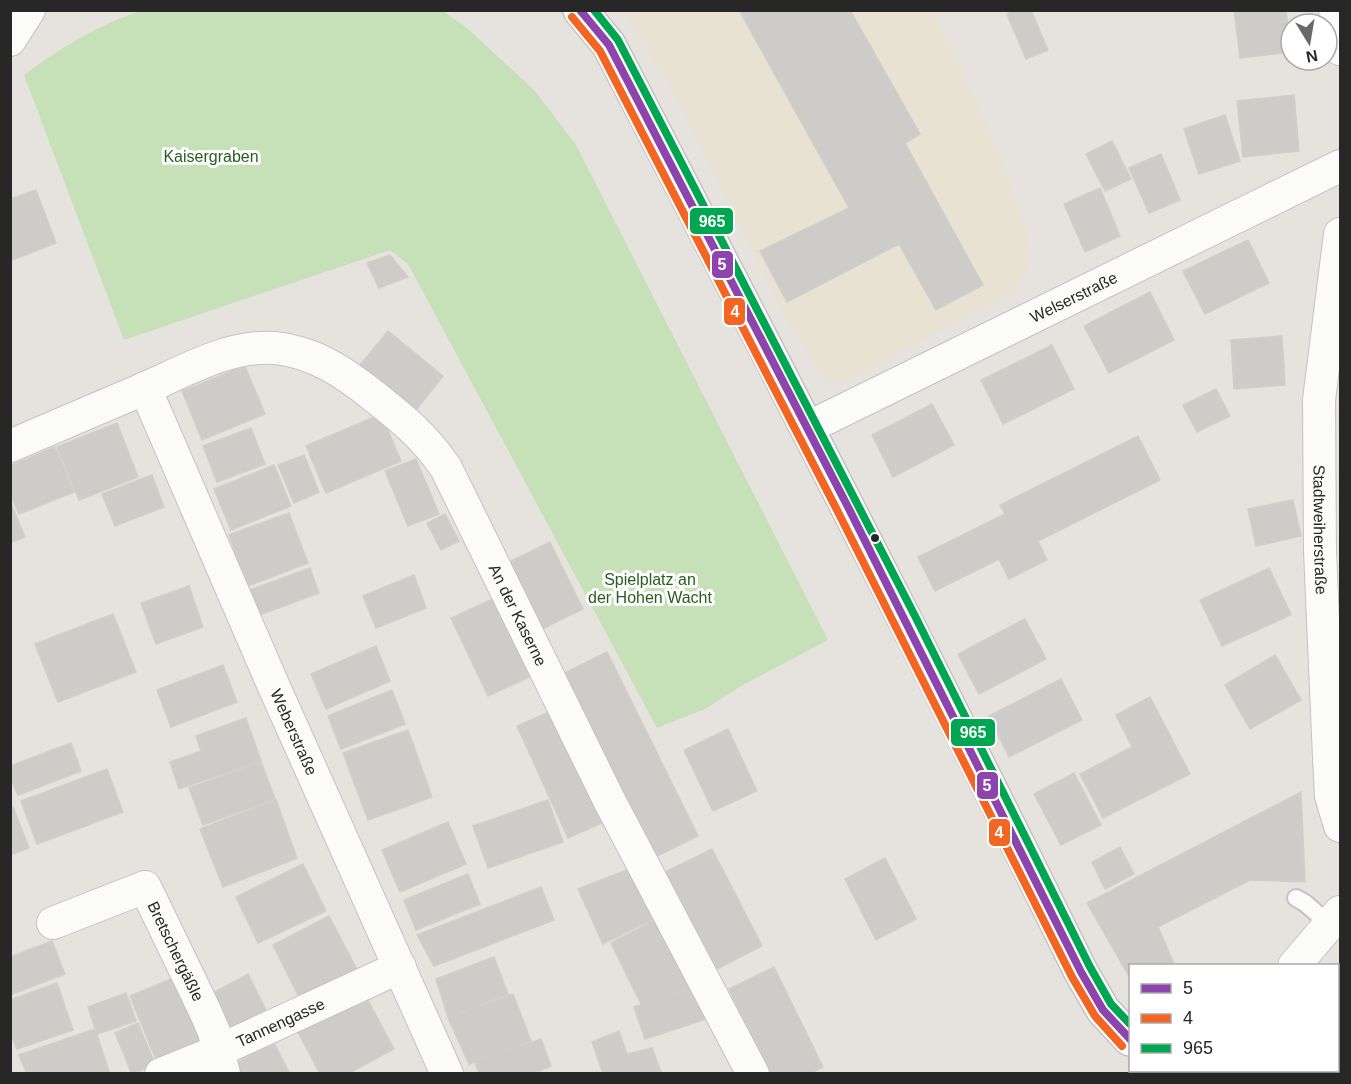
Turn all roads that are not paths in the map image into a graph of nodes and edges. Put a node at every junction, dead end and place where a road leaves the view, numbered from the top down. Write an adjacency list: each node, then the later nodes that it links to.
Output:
1 (29, 10): 4 (street)
2 (580, 10): 10 (street)
3 (1335, 10): 5 (street)
4 (10, 40)
5 (1341, 49)
6 (1341, 166): 10 (street, Welserstraße)
7 (1341, 234): 8 (street, Stadtweiherstraße)
8 (1333, 344): 12 (street, Stadtweiherstraße)
9 (145, 388): 11 (street, An der Kaserne); 17 (street, Weberstraße); 22 (street, An der Kaserne)
10 (807, 428): 18 (street)
11 (10, 446)
12 (1341, 826)
13 (1296, 898): 14 (lane)
14 (1335, 918): 16 (street)
15 (53, 923): 19 (street, Bretschergäßle)
16 (1296, 964)
17 (400, 967): 19 (street, Tannengasse); 21 (street, Weberstraße)
18 (1129, 1037)
19 (221, 1062): 20 (street, Tannengasse)
20 (161, 1074)
21 (447, 1074)
22 (753, 1074)

